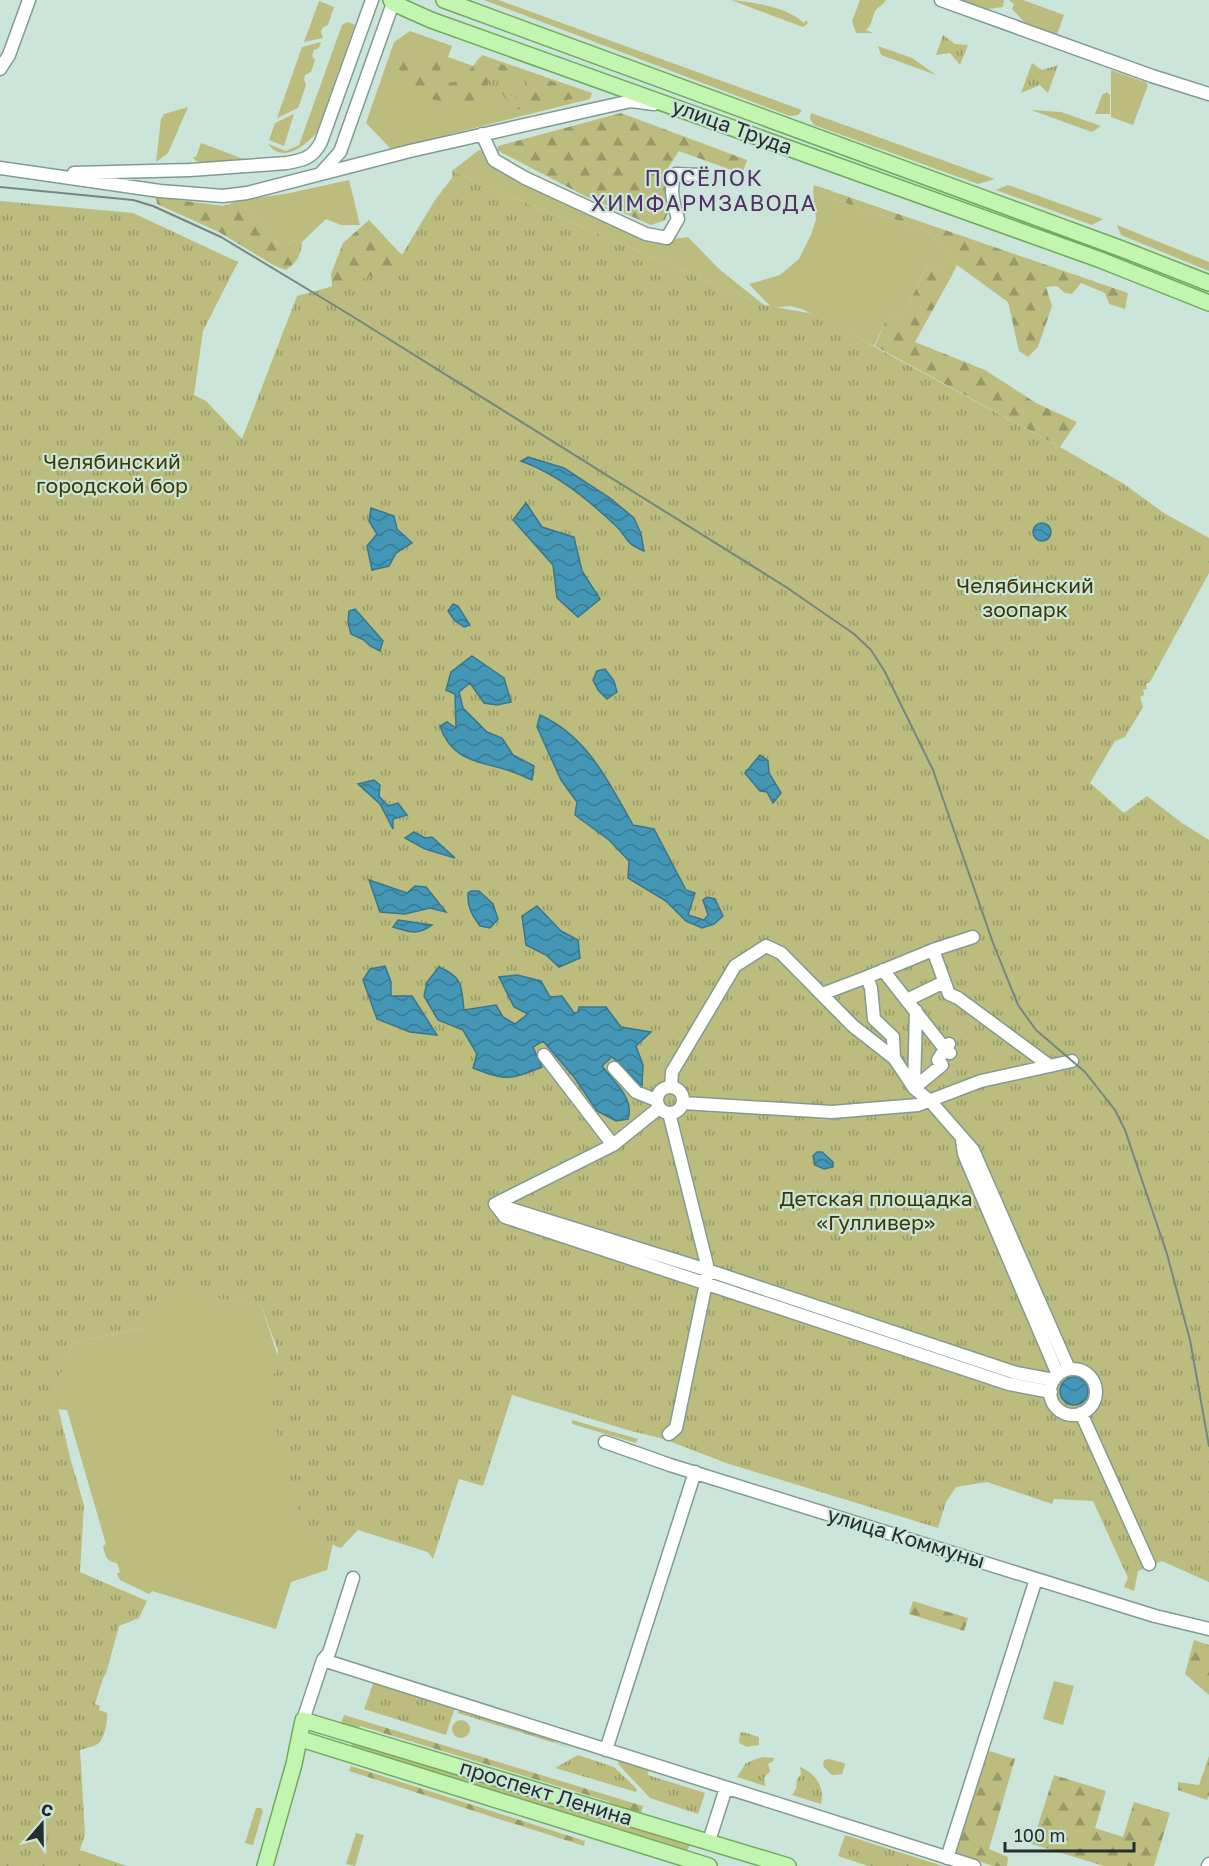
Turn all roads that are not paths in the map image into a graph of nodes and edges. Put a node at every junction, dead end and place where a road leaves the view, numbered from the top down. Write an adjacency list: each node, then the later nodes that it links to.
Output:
1 (29, 0): 6 (street)
2 (372, 0): 11 (street)
3 (444, 0): 14 (main road, улица Труда)
4 (941, 0): 7 (street)
5 (393, 1): 8 (main road, улица Труда); 12 (street)
6 (0, 69)
7 (1209, 94)
8 (673, 106): 9 (street); 15 (main road, улица Труда)
9 (482, 134): 12 (street); 13 (street)
10 (0, 168): 11 (street)
11 (51, 174): 12 (street)
12 (321, 174)
13 (700, 175)
14 (1209, 283)
15 (1209, 303)
16 (973, 937): 17 (street)
17 (933, 950): 18 (street); 20 (street)
18 (883, 970): 19 (street); 22 (street)
19 (867, 977): 21 (street); 25 (street)
20 (944, 982): 22 (street); 27 (street)
21 (822, 994): 25 (street); 29 (street)
22 (907, 1000): 23 (street)
23 (916, 1011): 30 (street); 30 (street)
24 (544, 1055): 34 (street)
25 (894, 1058): 30 (street)
26 (1072, 1061): 27 (street)
27 (1050, 1066): 32 (street)
28 (614, 1068): 33 (street)
29 (671, 1086): 31 (street); 33 (street)
30 (914, 1088): 32 (street)
31 (683, 1099): 32 (street); 33 (street)
32 (931, 1102): 36 (street)
33 (662, 1107): 34 (street); 35 (street)
34 (613, 1145): 35 (street)
35 (707, 1277): 36 (street); 38 (street)
36 (1058, 1379): 37 (street); 37 (street)
37 (1081, 1413): 41 (street)
38 (669, 1434)
39 (605, 1442): 40 (street, улица Коммуны)
40 (694, 1472): 43 (street, улица Коммуны); 49 (street)
41 (1149, 1564)
42 (353, 1578): 45 (street)
43 (1036, 1579): 44 (street, улица Коммуны); 53 (street)
44 (1209, 1629)
45 (323, 1660): 46 (street); 49 (street)
46 (303, 1720): 47 (main road, проспект Ленина); 48 (main road)
47 (357, 1736): 50 (main road); 52 (main road, проспект Ленина)
48 (301, 1739): 50 (main road, проспект Ленина); 55 (main road)
49 (606, 1750): 51 (street)
50 (351, 1754): 54 (main road, проспект Ленина)
51 (726, 1788): 52 (street); 53 (street)
52 (709, 1842): 54 (main road); 56 (main road, проспект Ленина)
53 (947, 1858): 57 (street)
54 (704, 1865)
55 (265, 1866)
56 (788, 1866)
57 (974, 1866)

